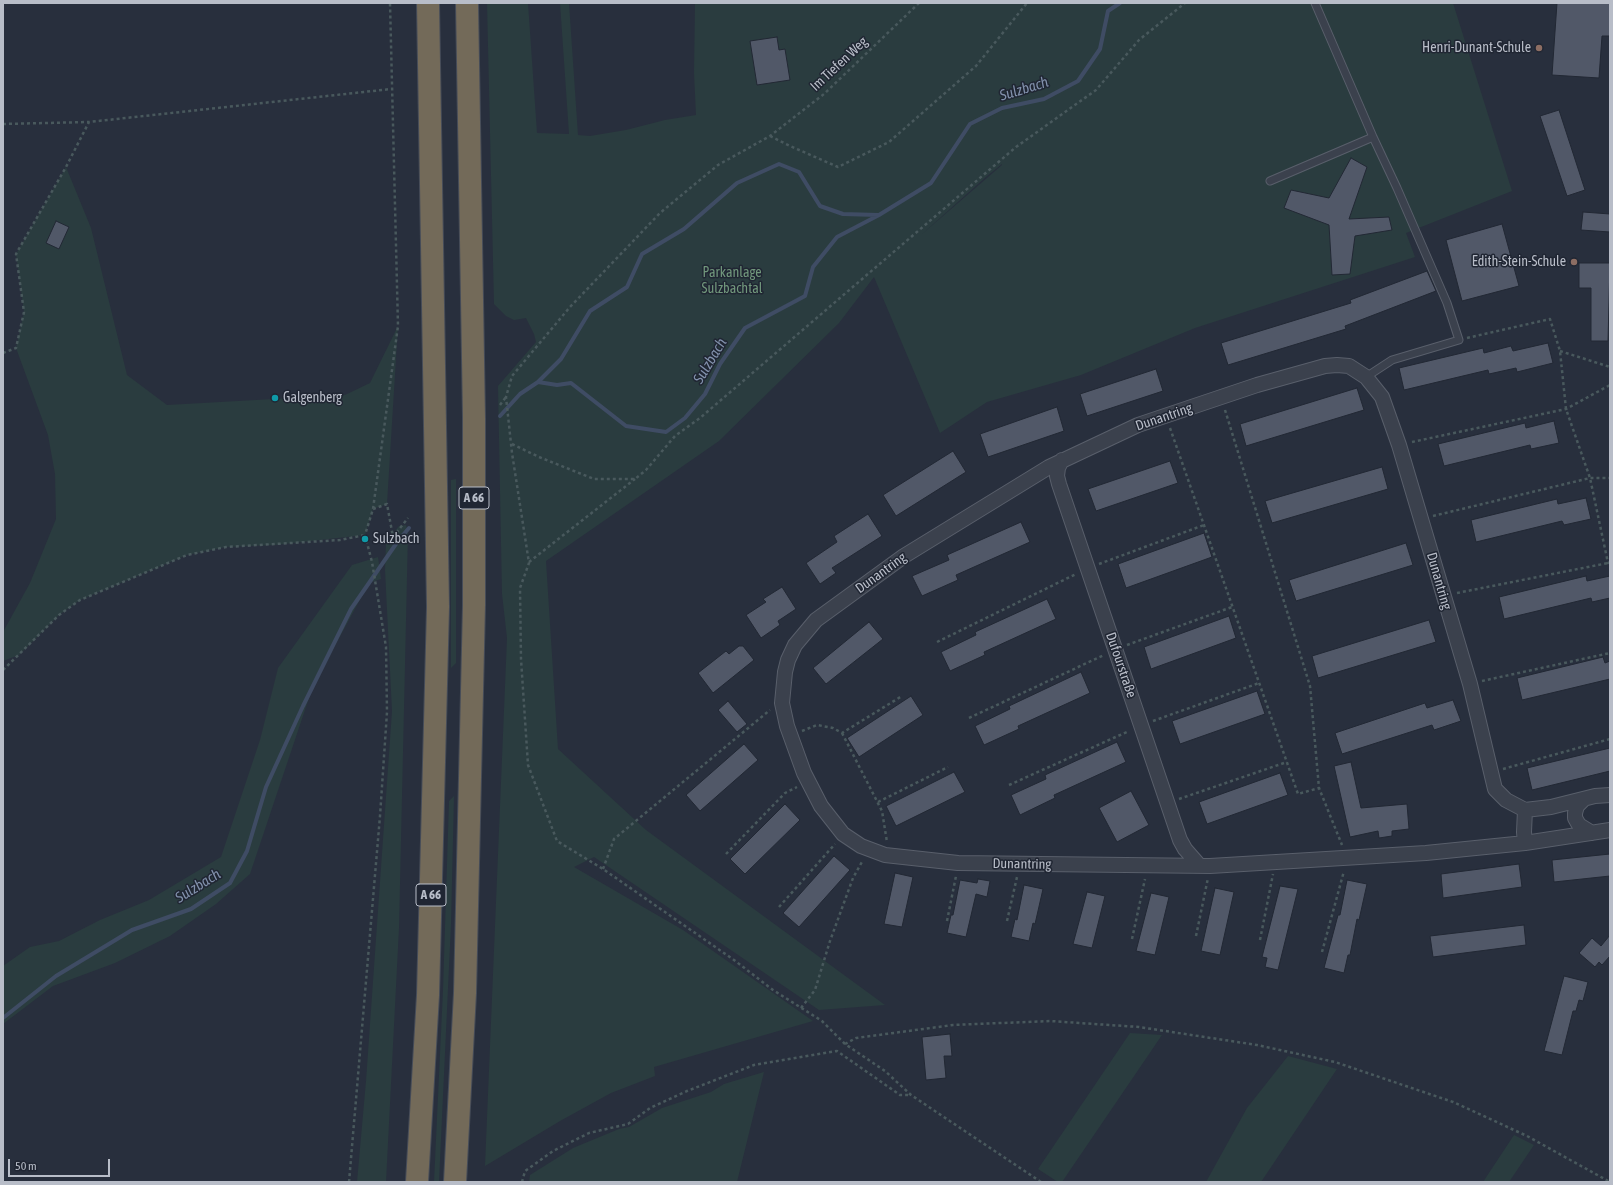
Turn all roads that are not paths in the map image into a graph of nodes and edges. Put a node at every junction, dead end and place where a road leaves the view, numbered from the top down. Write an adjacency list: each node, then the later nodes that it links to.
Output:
1 (428, 3): 15 (highway, A 66)
2 (467, 3): 16 (highway, A 66)
3 (1315, 3): 4 (lane)
4 (1373, 137): 5 (lane); 6 (lane)
5 (1270, 182)
6 (1366, 377): 7 (street, Dunantring); 10 (street, Dunantring)
7 (1062, 460): 14 (street, Dufourstraße); 14 (street, Dunantring)
8 (1610, 795): 9 (street)
9 (1583, 800): 10 (street); 12 (street)
10 (1525, 810): 13 (street)
11 (1610, 830): 12 (street, Dunantring)
12 (1592, 833): 13 (street, Dunantring)
13 (1525, 843): 14 (street, Dunantring)
14 (1204, 866)
15 (417, 1182)
16 (456, 1182)

